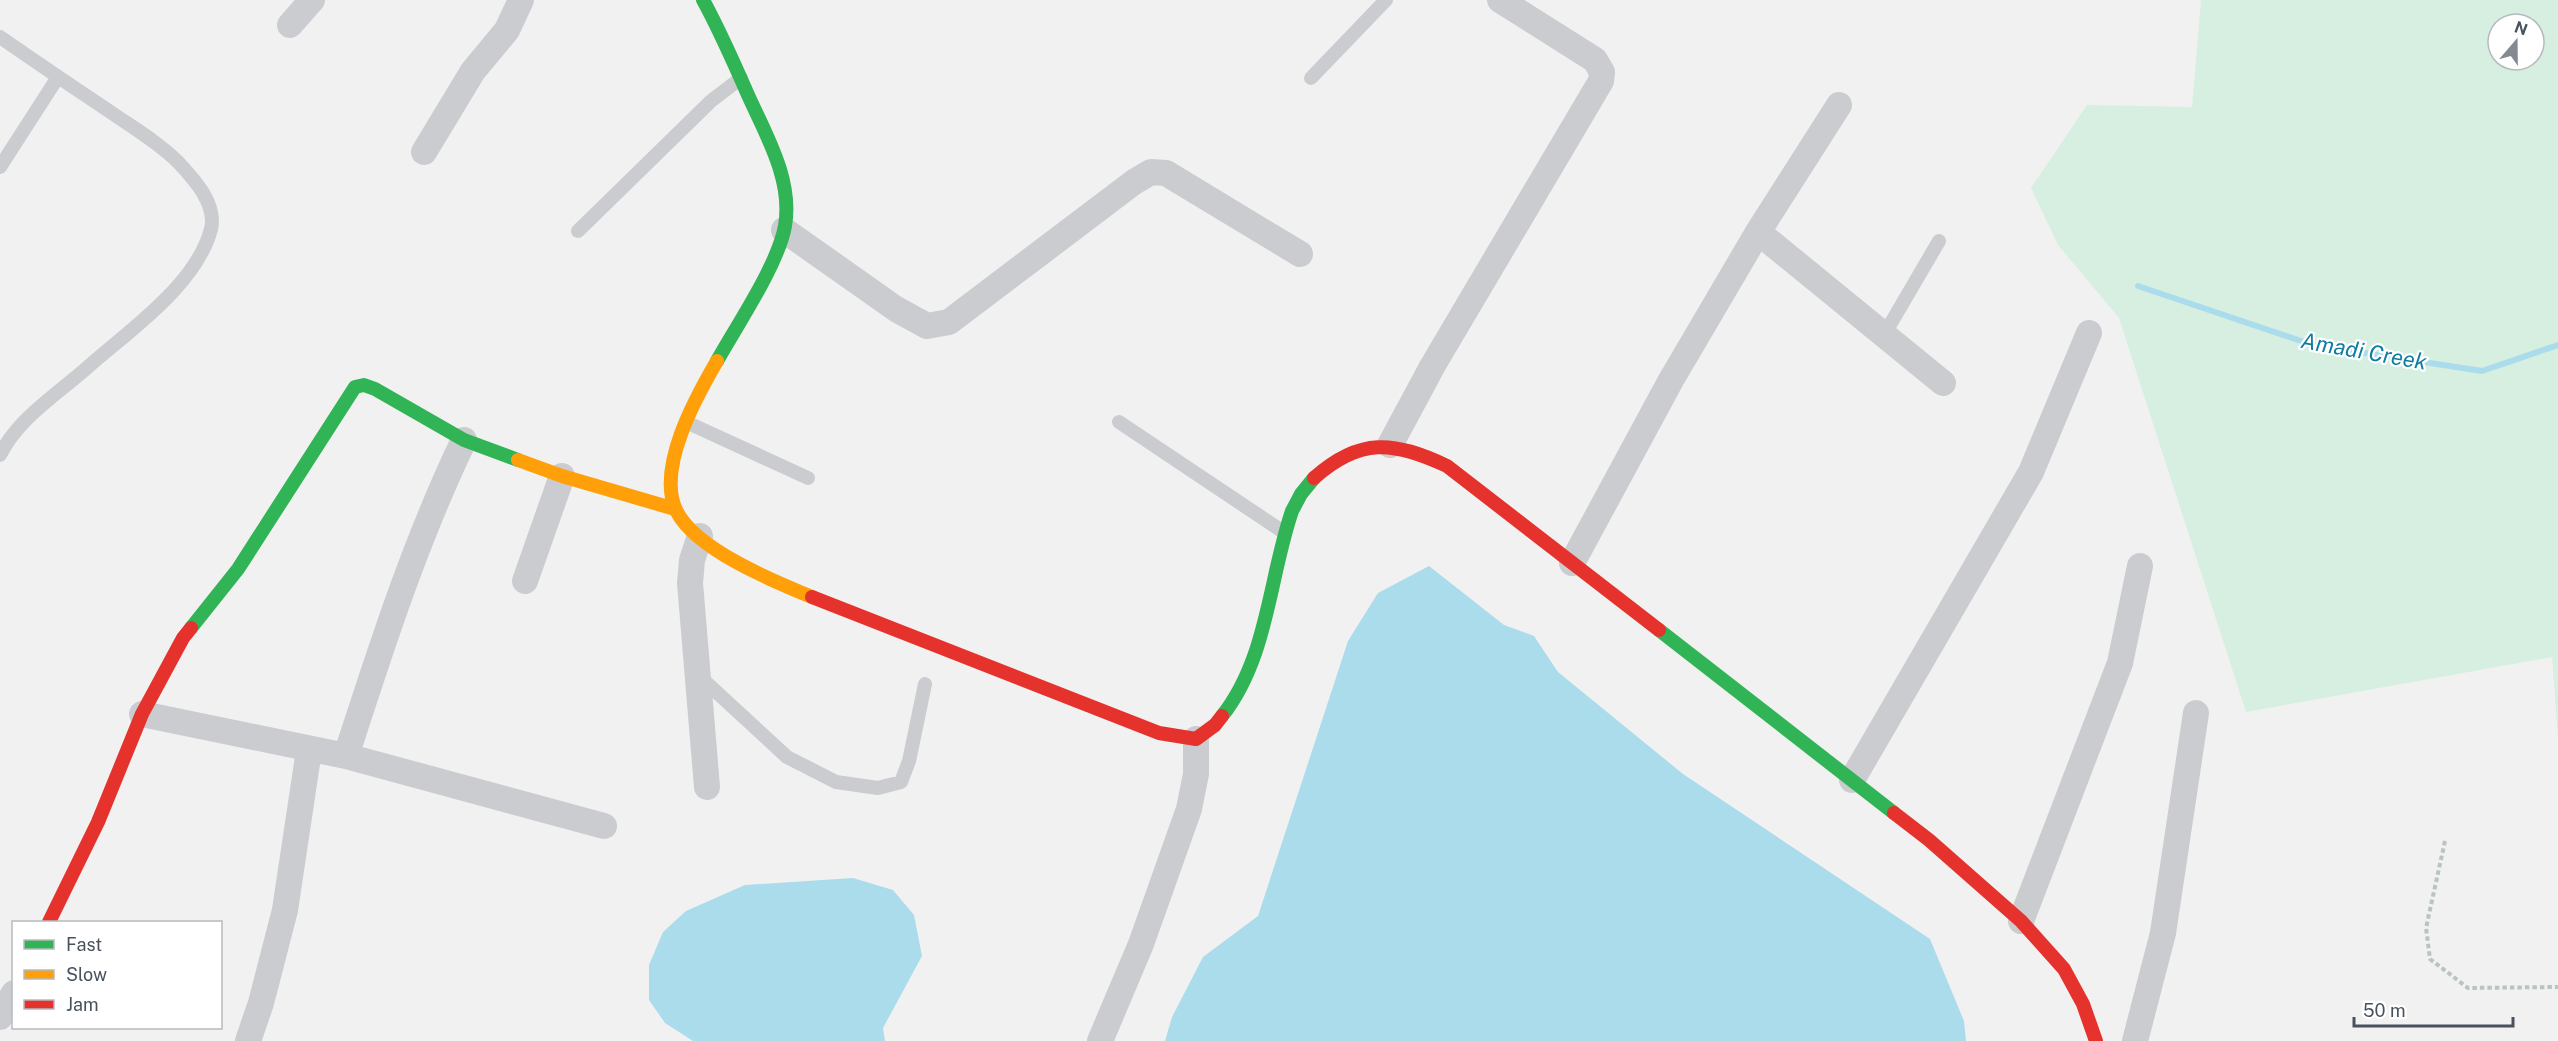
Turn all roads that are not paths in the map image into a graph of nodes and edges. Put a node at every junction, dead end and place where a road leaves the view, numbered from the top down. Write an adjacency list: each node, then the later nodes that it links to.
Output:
1 (312, 0): 6 (street)
2 (521, 0): 12 (street)
3 (704, 0): 9 (street)
4 (1386, 0): 10 (lane)
5 (1500, 0): 25 (street)
6 (290, 25)
7 (0, 37): 8 (lane)
8 (58, 77): 13 (lane); 26 (lane)
9 (741, 78): 14 (street); 15 (lane)
10 (1311, 78)
11 (1839, 105): 16 (street)
12 (424, 152)
13 (0, 167)
14 (784, 230): 18 (street); 22 (street)
15 (578, 231)
16 (1758, 232): 20 (street); 32 (street)
17 (1939, 241): 20 (lane)
18 (1300, 255)
19 (2089, 333): 42 (street)
20 (1884, 334): 21 (street)
21 (1943, 382)
22 (686, 422): 28 (lane); 29 (street)
23 (1119, 422): 30 (lane)
24 (464, 440): 27 (street); 38 (street); 41 (street)
25 (1390, 445): 30 (street); 32 (street)
26 (0, 455)
27 (562, 476): 29 (street); 34 (street)
28 (808, 478)
29 (675, 509): 31 (street)
30 (1285, 533): 39 (street)
31 (700, 536): 35 (street); 39 (street)
32 (1572, 563): 42 (street)
33 (2140, 566): 46 (street)
34 (525, 580)
35 (697, 673): 36 (lane); 43 (street)
36 (925, 684)
37 (2196, 713): 52 (street)
38 (142, 714): 40 (street); 45 (street)
39 (1196, 739): 50 (street)
40 (309, 750): 41 (street); 49 (street)
41 (346, 756): 44 (street)
42 (1852, 780): 46 (street)
43 (707, 786)
44 (604, 826)
45 (50, 921)
46 (2021, 921): 51 (street)
47 (12, 996): 48 (street)
48 (0, 1017)
49 (248, 1041)
50 (1100, 1041)
51 (2096, 1041)
52 (2135, 1041)

